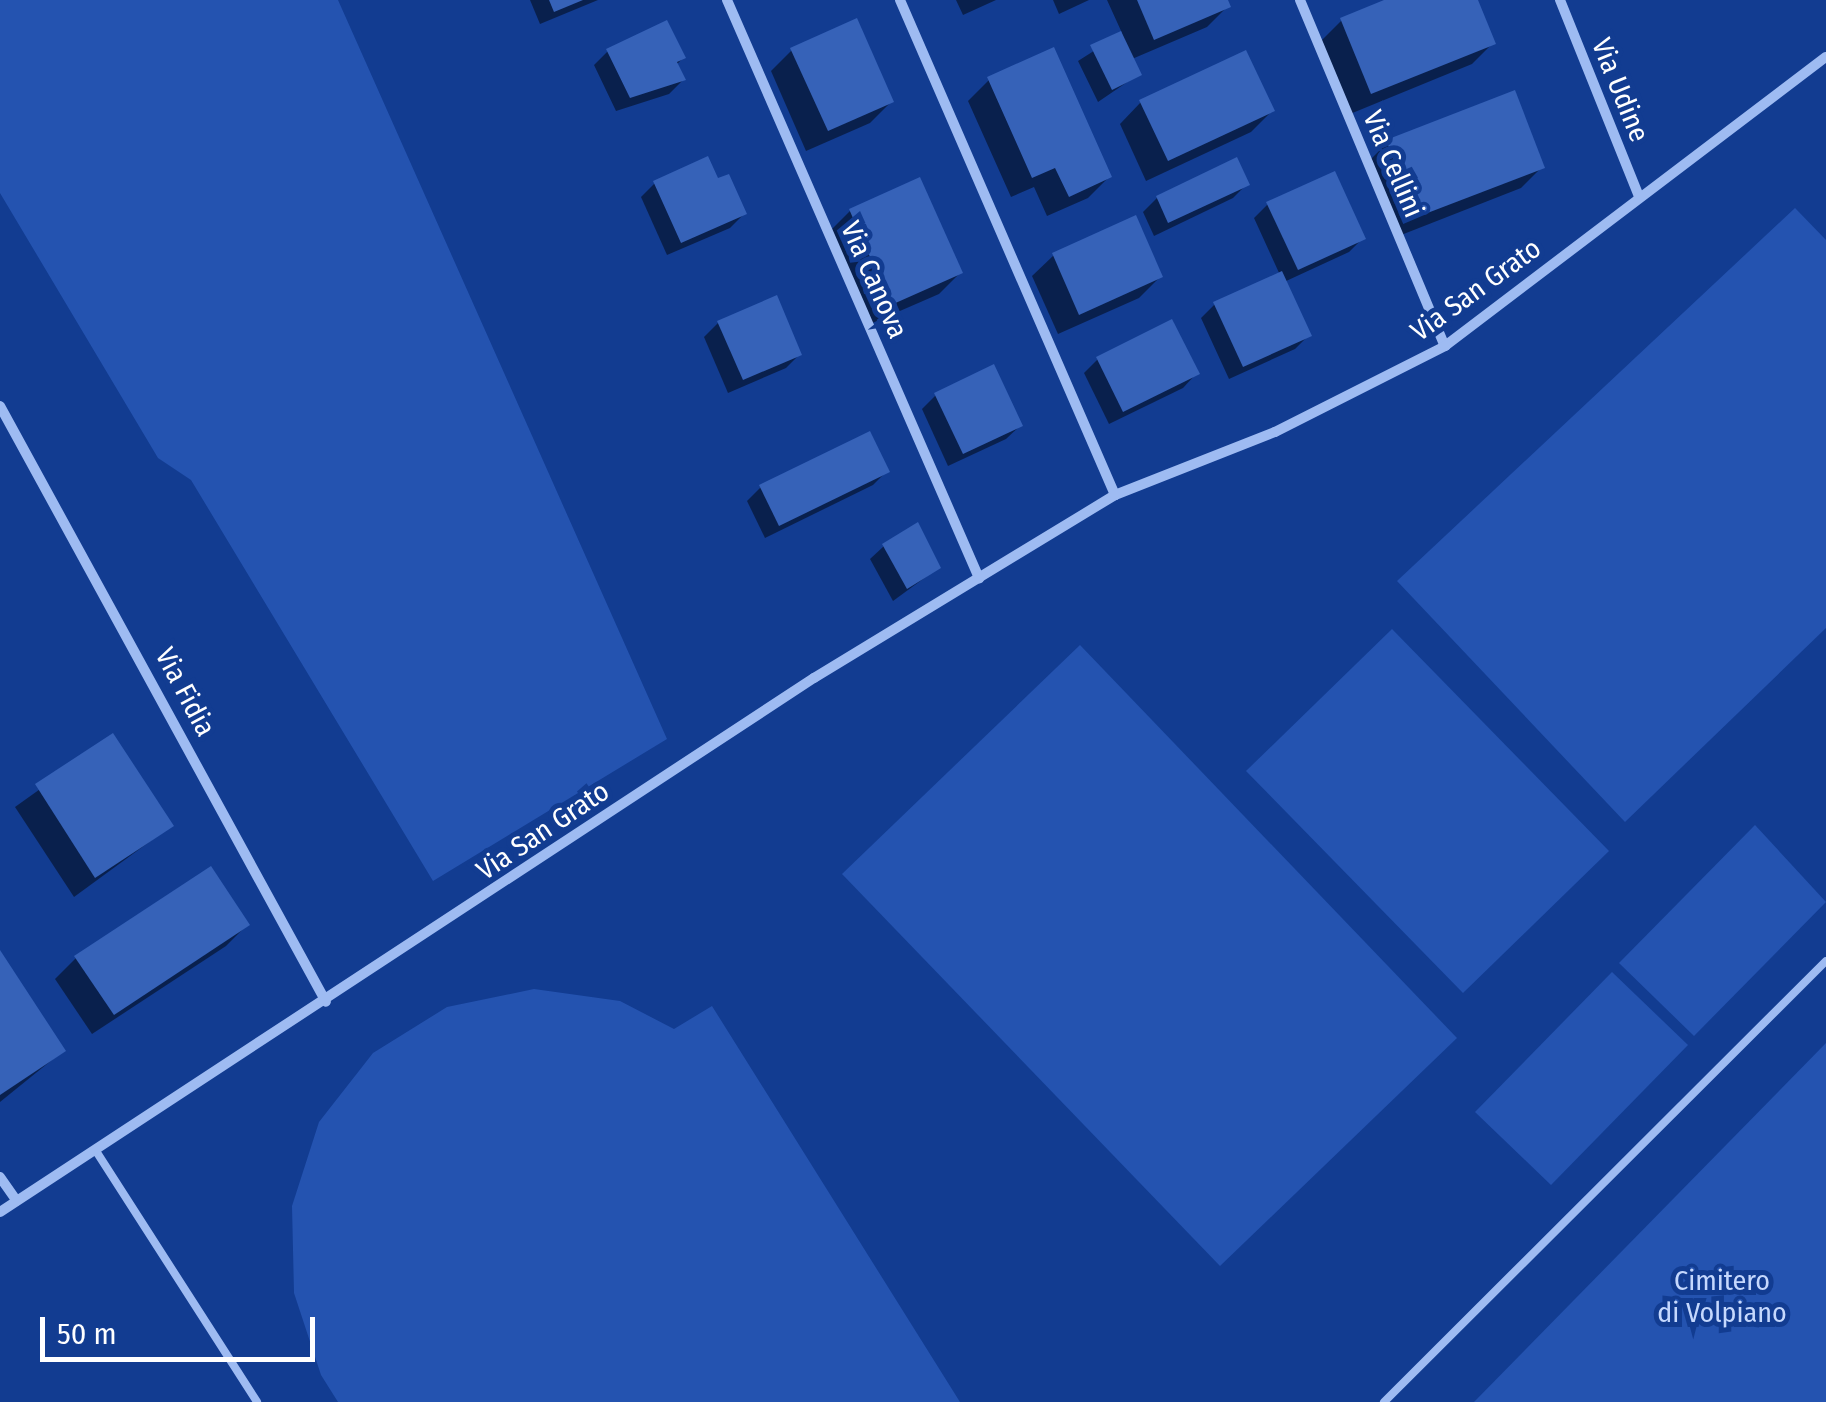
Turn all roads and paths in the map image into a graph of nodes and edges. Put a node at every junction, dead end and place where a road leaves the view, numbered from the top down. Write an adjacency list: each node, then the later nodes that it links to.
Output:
1 (728, 0): 10 (street, Via Canova)
2 (900, 0): 9 (street)
3 (1300, 0): 7 (street, Via Cellini)
4 (1560, 0): 6 (street, Via Udine)
5 (1826, 57): 6 (street, Via San Grato)
6 (1638, 197): 7 (street, Via San Grato)
7 (1445, 346): 9 (street, Via San Grato)
8 (0, 406): 12 (street, Via Fidia)
9 (1115, 495): 10 (street, Via San Grato)
10 (979, 578): 12 (street, Via San Grato)
11 (1826, 961): 18 (lane)
12 (326, 1002): 13 (street, Via San Grato)
13 (96, 1151): 15 (street, Via San Grato); 17 (lane)
14 (0, 1177): 15 (street)
15 (17, 1201): 16 (street, Via San Grato)
16 (0, 1212)
17 (257, 1402)
18 (1384, 1402)

